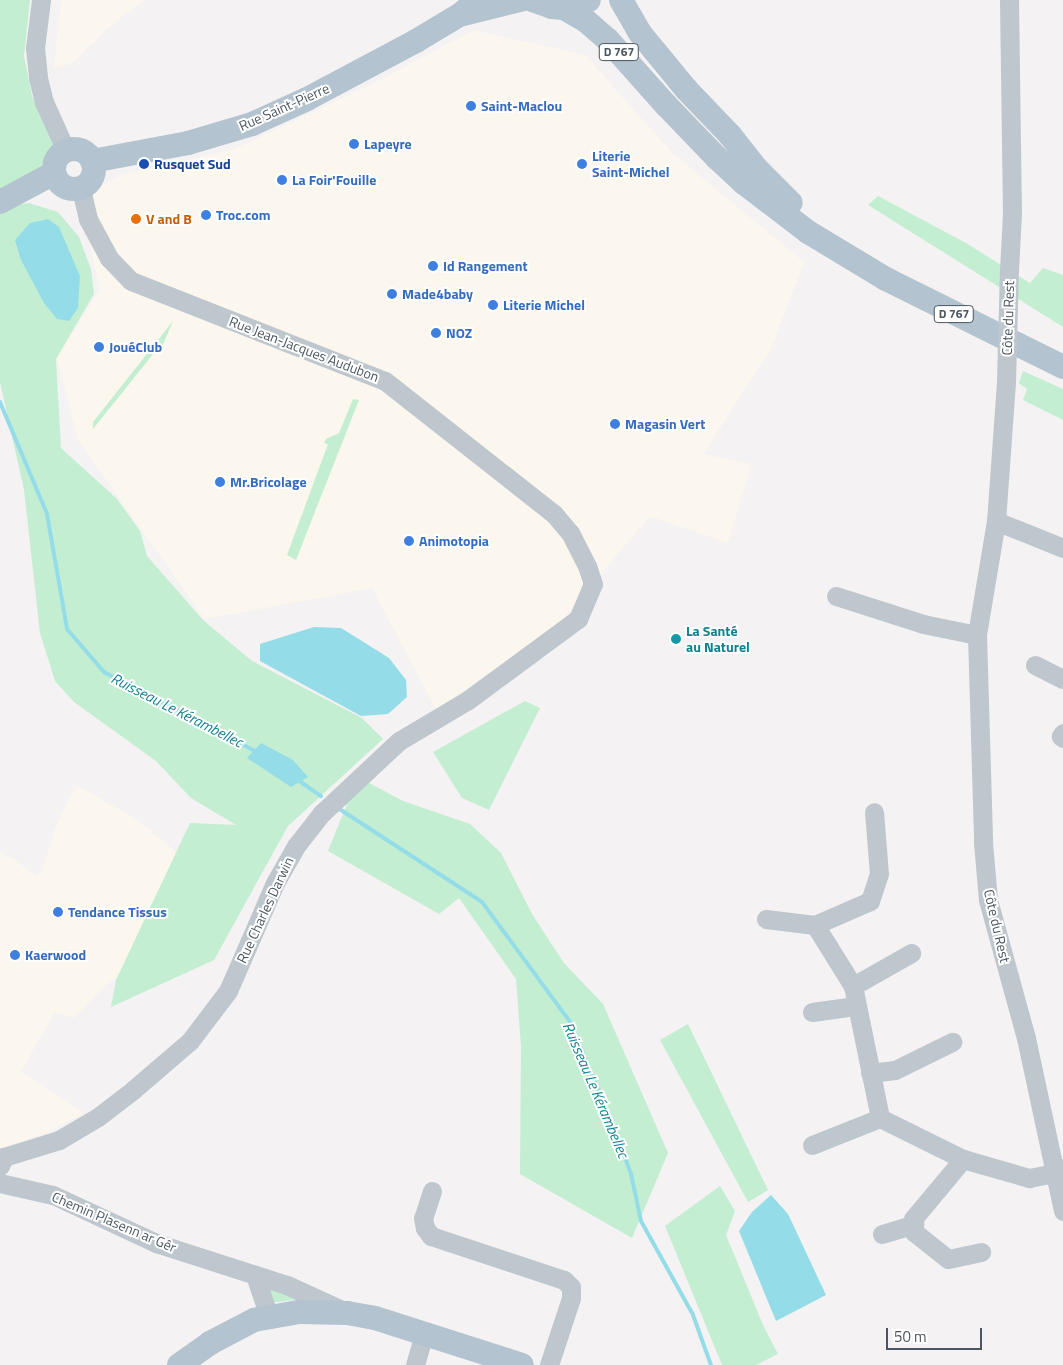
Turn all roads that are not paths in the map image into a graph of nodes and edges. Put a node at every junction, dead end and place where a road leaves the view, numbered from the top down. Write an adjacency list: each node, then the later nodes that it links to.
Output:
1 (40, 0): 9 (street)
2 (520, 0): 7 (main road, Rue Saint-Pierre)
3 (532, 0): 8 (main road)
4 (589, 0): 8 (main road)
5 (621, 0): 14 (main road, D 767)
6 (1009, 0): 16 (street, Côte du Rest, bridge)
7 (464, 5): 10 (main road, Rue Saint-Pierre)
8 (564, 8): 14 (main road, D 767)
9 (66, 151): 10 (main road); 11 (main road)
10 (92, 161): 12 (main road)
11 (54, 173): 12 (main road); 13 (main road)
12 (81, 188): 18 (street, Rue Jean-Jacques Audubon)
13 (0, 202)
14 (848, 255): 15 (main road, D 767)
15 (1063, 367)
16 (996, 521): 17 (street); 20 (street, Côte du Rest)
17 (1063, 548)
18 (593, 584): 37 (street, Rue Charles Darwin)
19 (836, 596): 20 (street)
20 (977, 634): 38 (street, Côte du Rest)
21 (1035, 665): 22 (street)
22 (1063, 679)
23 (1063, 733): 24 (street)
24 (1063, 738)
25 (874, 812): 27 (street)
26 (766, 919): 27 (street)
27 (815, 925): 29 (street)
28 (911, 953): 29 (street)
29 (853, 986): 30 (street)
30 (856, 1006): 31 (street); 33 (street)
31 (812, 1012)
32 (952, 1042): 33 (street)
33 (870, 1073): 34 (street)
34 (880, 1118): 35 (street); 36 (street)
35 (812, 1145)
36 (963, 1159): 38 (street); 42 (street)
37 (0, 1166)
38 (1059, 1171): 41 (street, Côte du Rest)
39 (0, 1183): 45 (street, Chemin Plasenn ar Gêr)
40 (432, 1191): 52 (street)
41 (1063, 1211)
42 (914, 1224): 43 (street); 44 (street)
43 (882, 1234)
44 (980, 1252)
45 (255, 1274): 46 (street, Chemin Plasenn ar Gêr); 47 (street)
46 (347, 1313): 47 (main road); 48 (main road)
47 (269, 1317): 49 (main road)
48 (424, 1334): 50 (street); 51 (main road)
49 (179, 1365)
50 (415, 1365)
51 (522, 1365)
52 (549, 1365)

